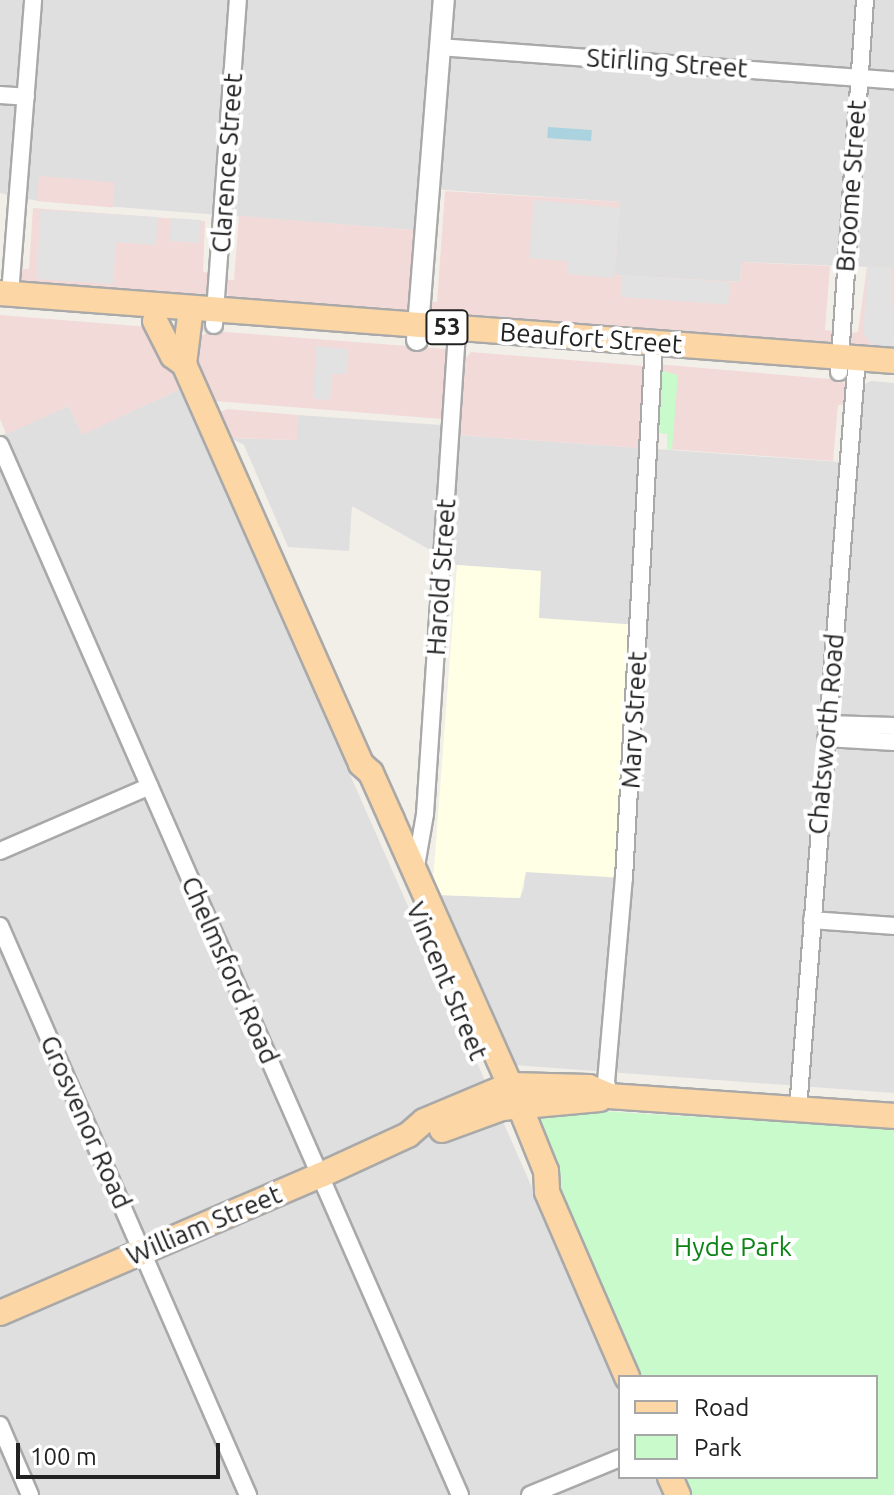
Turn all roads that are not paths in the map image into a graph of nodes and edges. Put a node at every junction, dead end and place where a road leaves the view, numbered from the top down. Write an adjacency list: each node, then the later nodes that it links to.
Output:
1 (33, 0): 9 (street)
2 (238, 0): 12 (street, Clarence Street)
3 (444, 0): 5 (street)
4 (865, 0): 6 (street, Broome Street)
5 (440, 47): 6 (street, Stirling Street); 14 (street)
6 (860, 77): 7 (street, Stirling Street); 19 (street, Broome Street)
7 (894, 80)
8 (0, 95): 9 (street)
9 (26, 97): 10 (street)
10 (3, 299): 11 (main road, Beaufort Street / 53); 13 (main road, Beaufort Street / 53)
11 (190, 316): 12 (main road, Beaufort Street / 53); 13 (main road, Beaufort Street / 53); 18 (main road)
12 (215, 318): 14 (main road, Beaufort Street / 53)
13 (155, 321): 18 (main road, Vincent Street)
14 (418, 333): 15 (main road, Beaufort Street / 53)
15 (457, 336): 16 (main road, Beaufort Street / 53); 28 (street, Harold Street)
16 (654, 350): 19 (main road, Beaufort Street / 53); 34 (street, Mary Street)
17 (894, 361): 19 (main road, Beaufort Street / 53)
18 (184, 364): 25 (main road, Vincent Street)
19 (848, 365): 20 (main road, Beaufort Street / 53); 23 (street, Chatsworth Road)
20 (894, 376)
21 (0, 445): 26 (street, Chelmsford Road)
22 (894, 726): 23 (street)
23 (826, 731): 24 (street); 31 (street, Chatsworth Road)
24 (894, 742)
25 (361, 764): 27 (main road, Vincent Street); 35 (main road, Vincent Street)
26 (150, 786): 29 (street); 38 (street, Chelmsford Road)
27 (392, 820): 28 (street); 30 (main road, Vincent Street)
28 (424, 827): 30 (street, Harold Street)
29 (0, 851)
30 (415, 872): 35 (main road, Vincent Street)
31 (812, 920): 33 (street); 36 (street, Chatsworth Road)
32 (0, 926): 39 (street, Grosvenor Road)
33 (894, 926)
34 (610, 1096): 35 (main road, William Street); 36 (main road, William Street)
35 (506, 1097): 38 (main road, William Street); 41 (main road, Vincent Street)
36 (798, 1109): 37 (main road, William Street)
37 (894, 1116)
38 (321, 1175): 39 (main road, William Street); 46 (street, Chelmsford Road)
39 (143, 1251): 40 (main road, William Street); 45 (street, Grosvenor Road)
40 (0, 1313)
41 (626, 1375)
42 (0, 1425): 44 (street)
43 (618, 1459): 47 (street)
44 (30, 1495)
45 (248, 1495)
46 (460, 1495)
47 (530, 1495)

